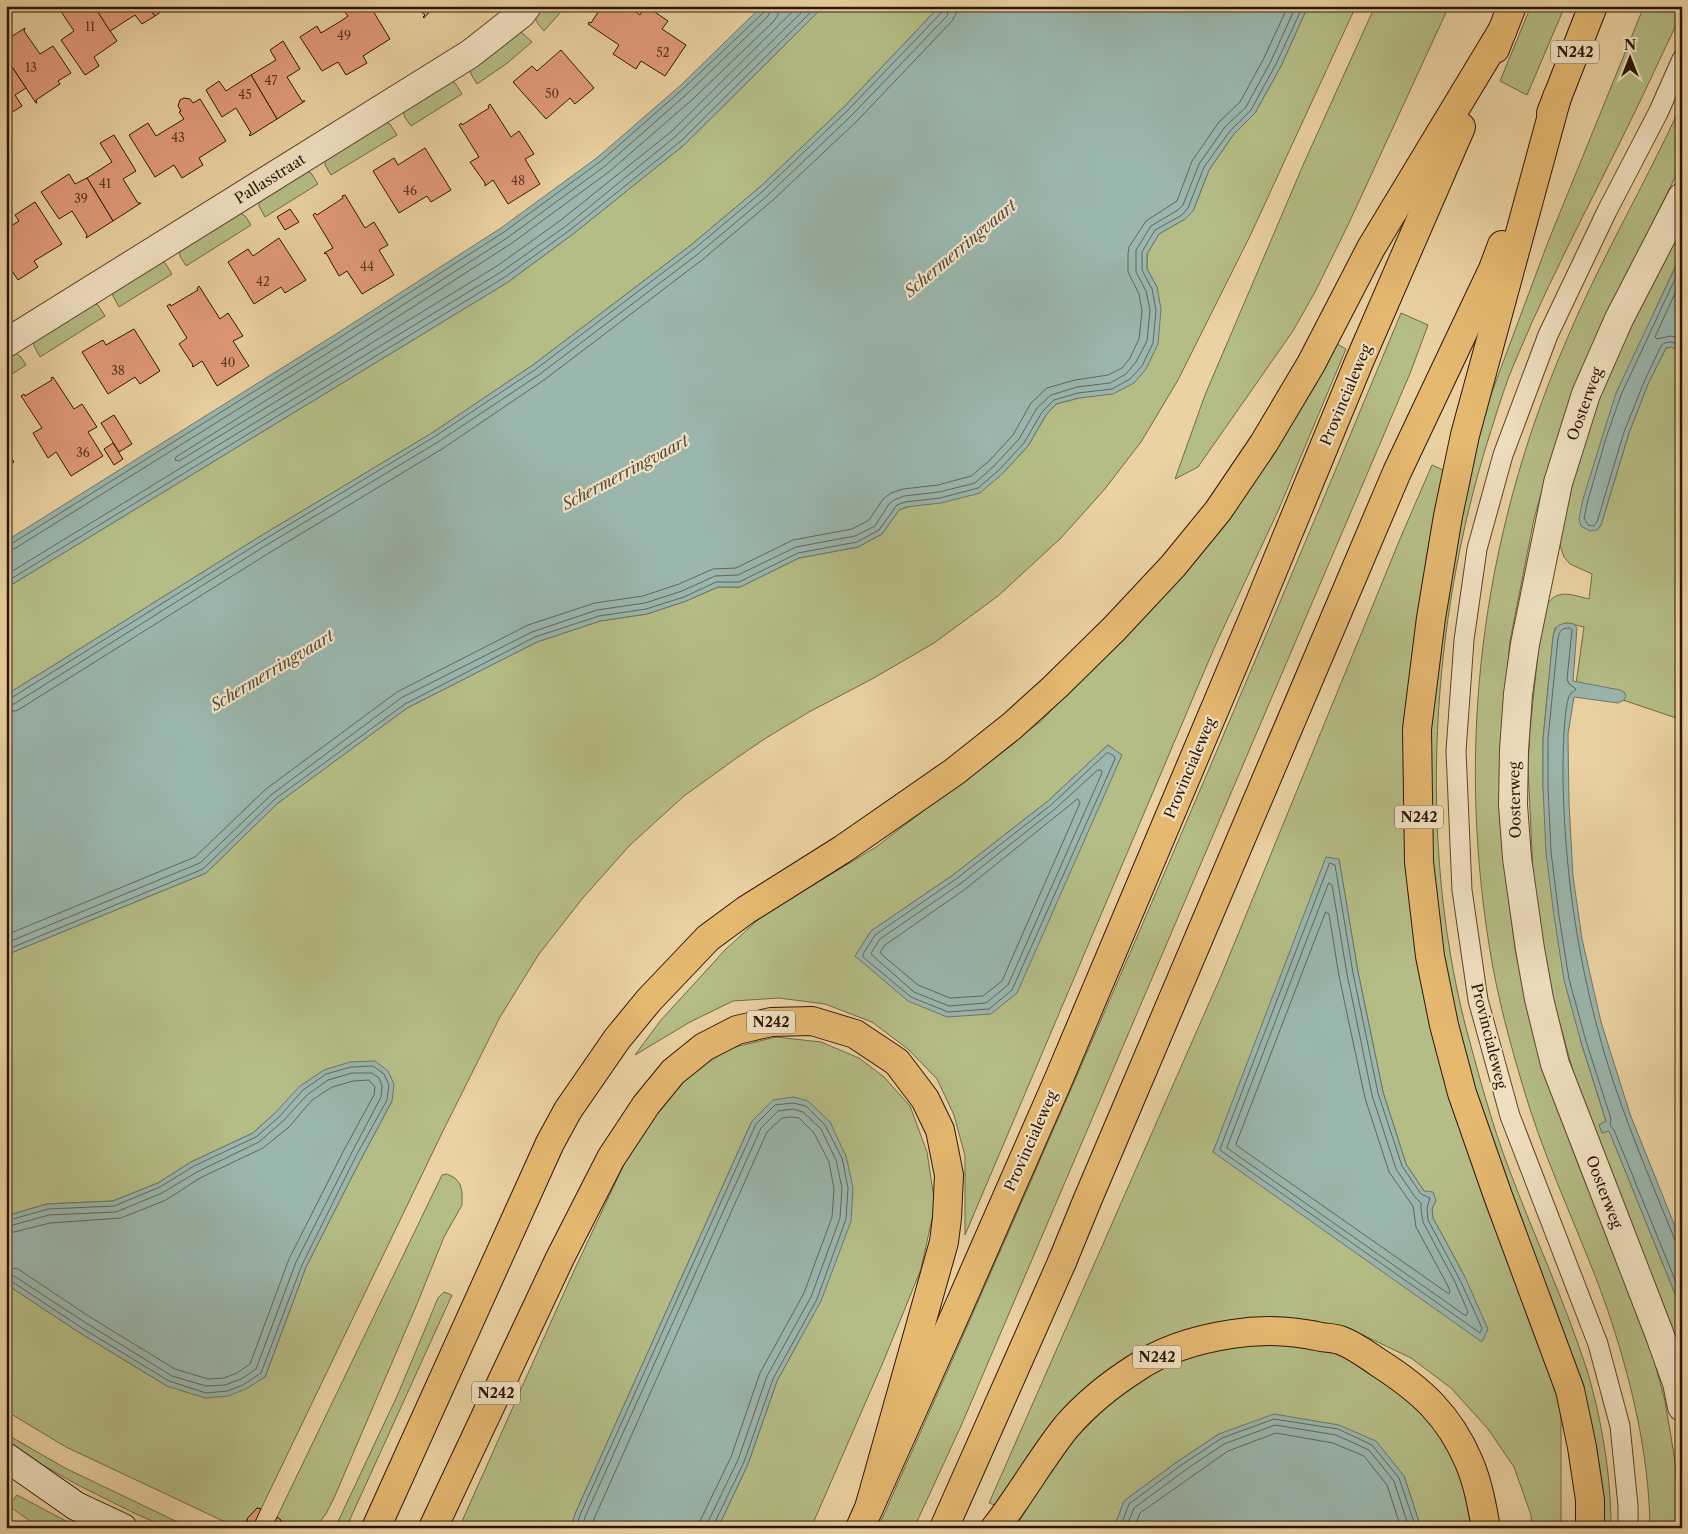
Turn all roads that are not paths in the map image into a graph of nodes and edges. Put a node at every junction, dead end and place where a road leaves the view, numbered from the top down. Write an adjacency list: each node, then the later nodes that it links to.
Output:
1 (528, 6): 8 (street, Pallasstraat)
2 (1512, 6): 4 (main road, Provincialeweg / N242)
3 (1593, 6): 6 (main road, N242)
4 (1502, 31): 11 (main road, Provincialeweg / N242); 13 (main road, N242)
5 (1682, 59): 19 (lane, Provincialeweg)
6 (1557, 97): 15 (main road, N242); 18 (main road, N242)
7 (1682, 196): 9 (street, Oosterweg)
8 (6, 343)
9 (1682, 1407)
10 (6, 1457): 12 (street)
11 (864, 1518): 14 (main road, N242)
12 (123, 1528)
13 (376, 1528)
14 (433, 1528)
15 (944, 1528)
16 (995, 1528): 17 (main road, N242)
17 (1486, 1528)
18 (1590, 1528)
19 (1628, 1528)

